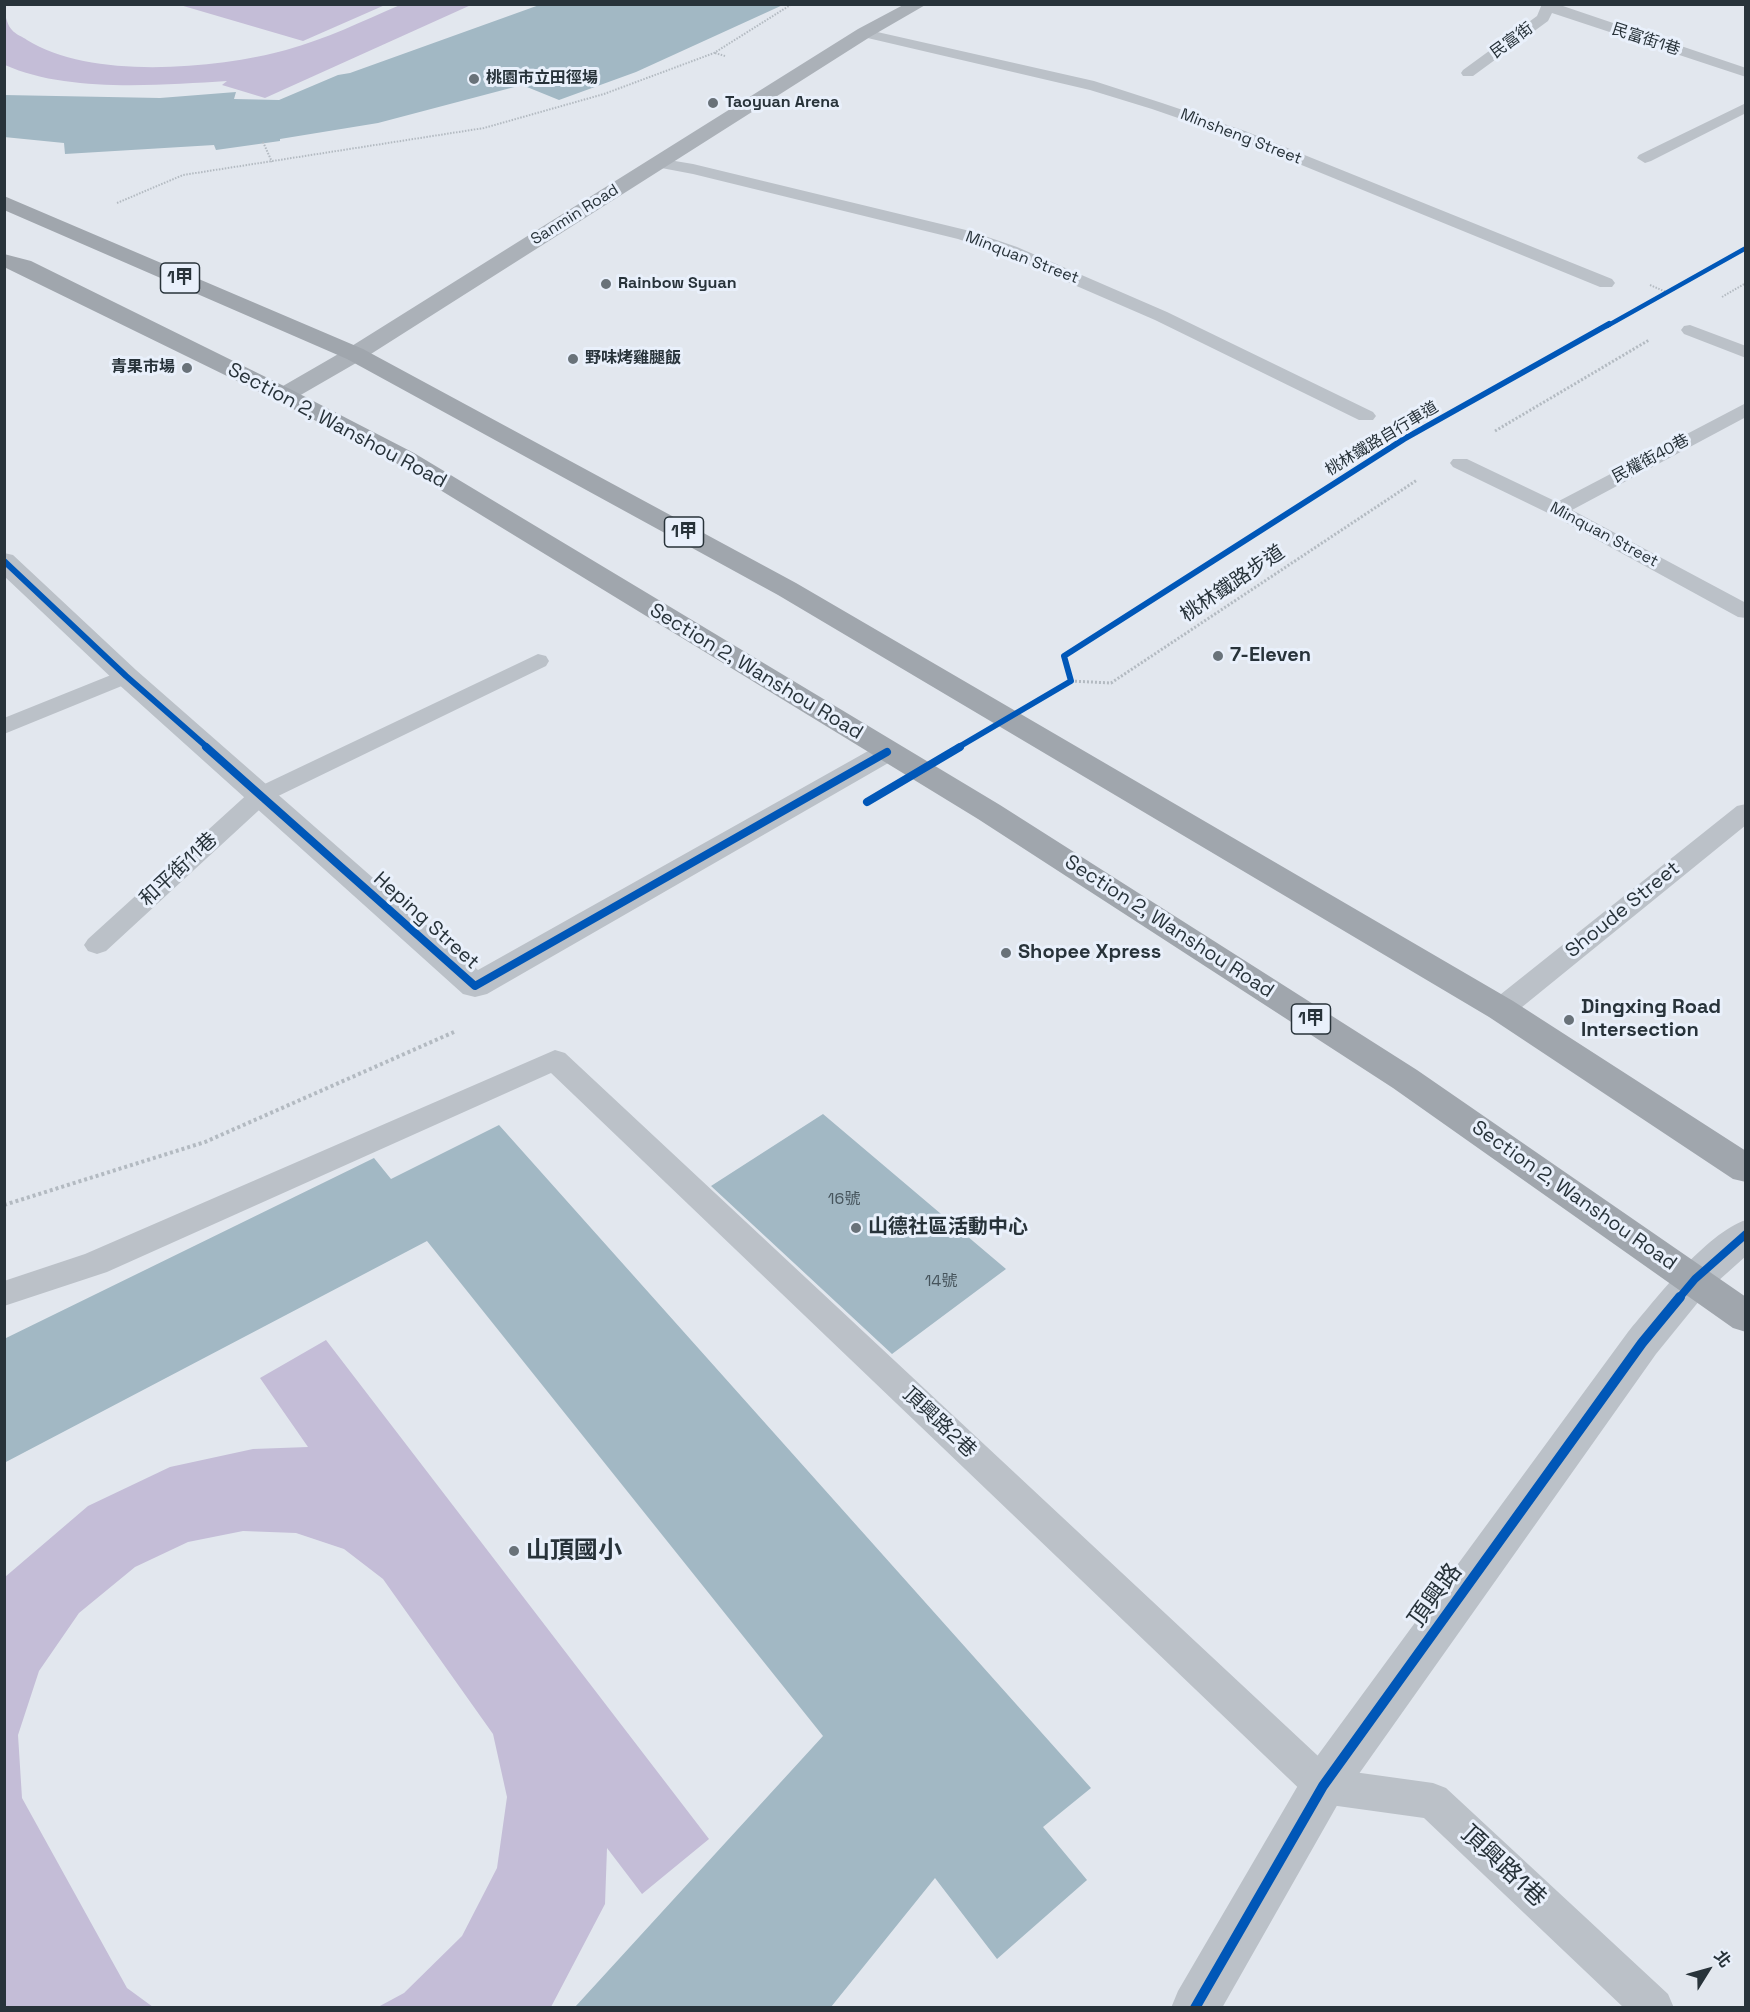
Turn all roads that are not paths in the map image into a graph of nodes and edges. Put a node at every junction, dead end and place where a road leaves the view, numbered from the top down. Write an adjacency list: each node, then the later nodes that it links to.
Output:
1 (898, 4): 4 (street, Sanmin Road)
2 (919, 4): 4 (street, Sanmin Road)
3 (1548, 6): 5 (lane, 民富街1巷); 6 (lane, 民富街)
4 (864, 33): 9 (street, Sanmin Road); 12 (lane, Minsheng Street)
5 (1746, 72)
6 (1468, 73)
7 (1746, 107): 8 (lane)
8 (1645, 158)
9 (657, 163): 15 (street, Sanmin Road); 18 (lane, Minquan Street)
10 (4, 202): 15 (main road, 1甲)
11 (4, 260): 16 (main road, Section 2, Wanshou Road / 1甲)
12 (1606, 283)
13 (1690, 330): 14 (lane)
14 (1746, 353)
15 (355, 354): 16 (street, Sanmin Road); 30 (main road, 1甲)
16 (284, 395): 26 (main road, Section 2, Wanshou Road / 1甲)
17 (1746, 409): 20 (lane, 民權街40巷)
18 (1366, 416)
19 (1460, 463): 20 (lane, Minquan Street)
20 (1557, 510): 22 (lane, Minquan Street)
21 (4, 561): 24 (street, Heping Street)
22 (1746, 612)
23 (538, 661): 27 (lane, 和平街11巷)
24 (126, 676): 25 (lane); 27 (street, Heping Street)
25 (4, 727)
26 (888, 752): 27 (street, Heping Street); 33 (main road, Section 2, Wanshou Road / 1甲)
27 (261, 795): 29 (lane, 和平街11巷)
28 (1746, 812): 30 (lane, Shoude Street)
29 (98, 945)
30 (1501, 1009): 31 (main road, 1甲)
31 (1746, 1169)
32 (1746, 1234): 33 (street, 頂興路)
33 (1695, 1279): 35 (main road, Section 2, Wanshou Road / 1甲); 36 (street, 頂興路)
34 (4, 1294): 36 (lane, 頂興路2巷)
35 (1746, 1317)
36 (1323, 1786): 37 (street, 頂興路); 38 (lane, 頂興路1巷)
37 (1195, 2007)
38 (1654, 2007)

